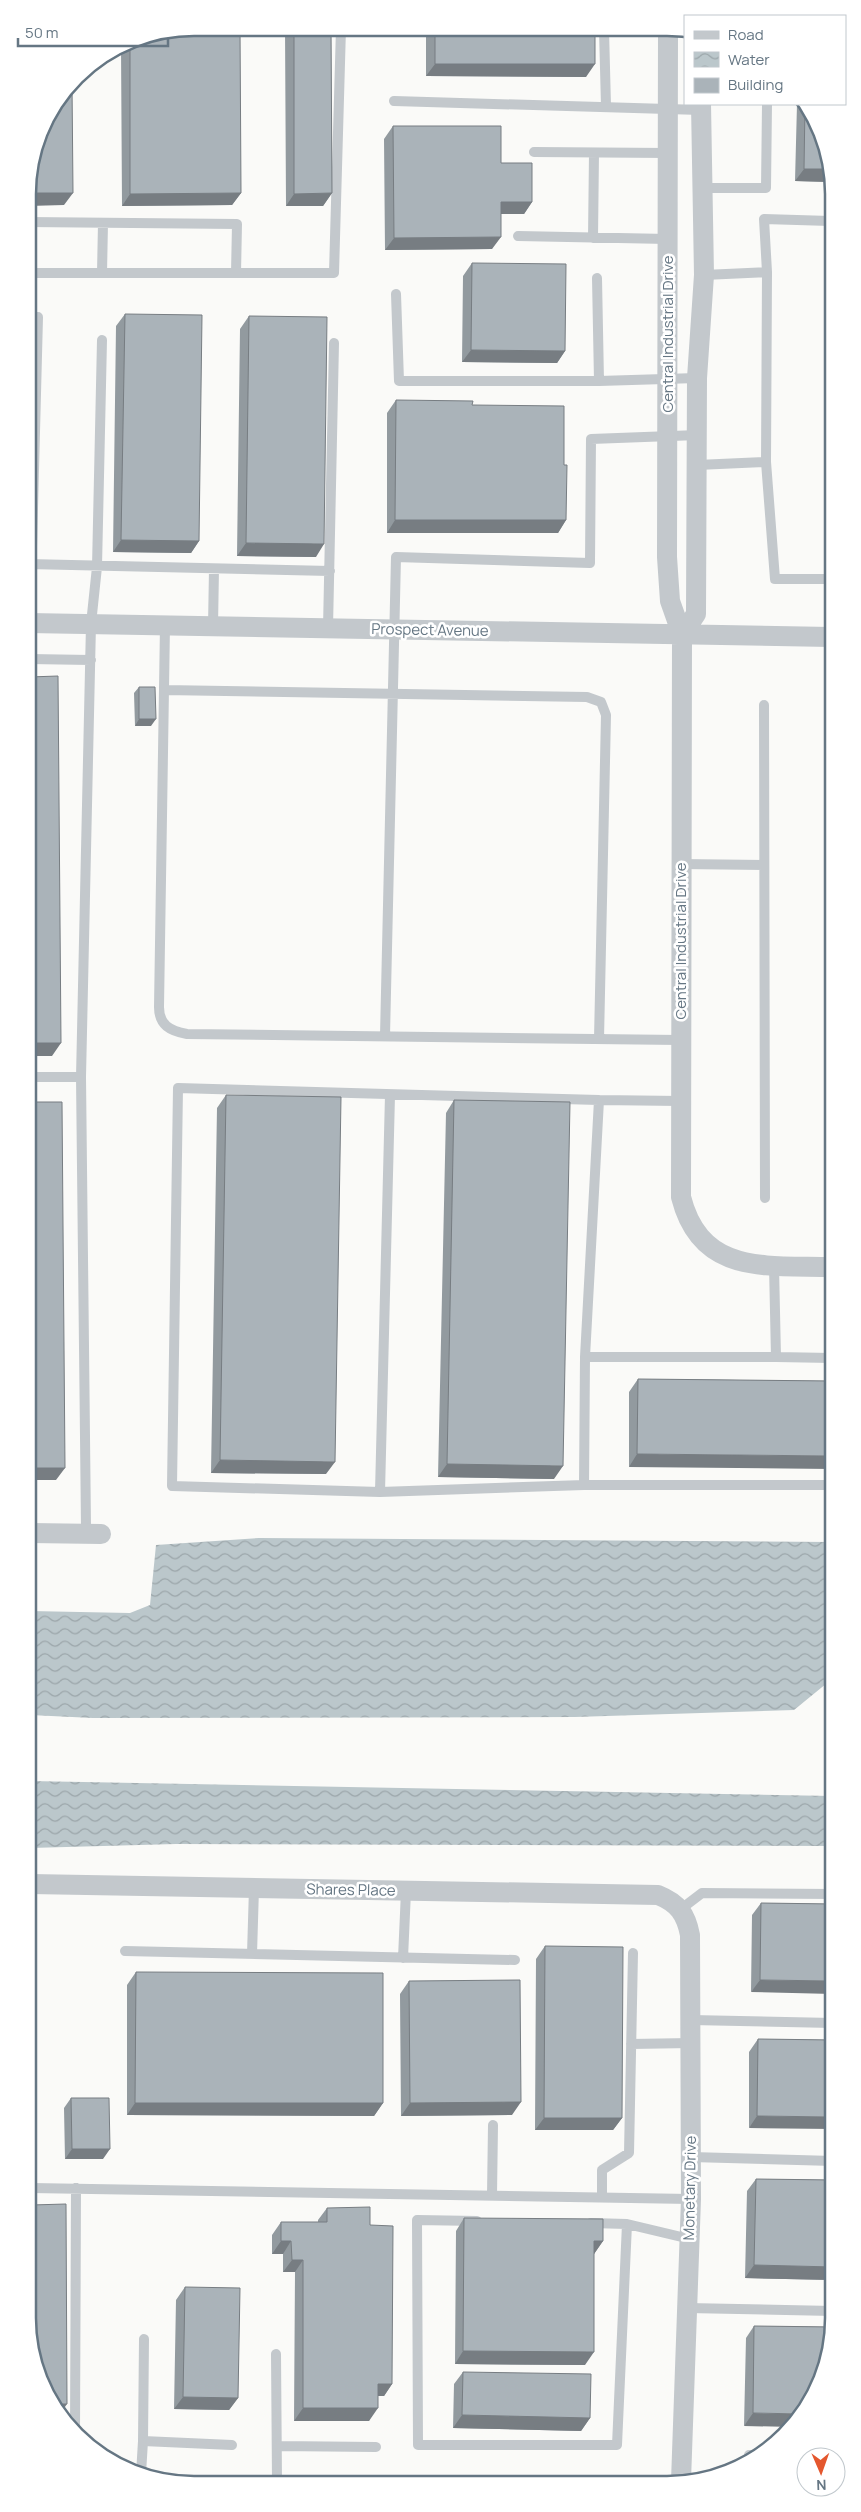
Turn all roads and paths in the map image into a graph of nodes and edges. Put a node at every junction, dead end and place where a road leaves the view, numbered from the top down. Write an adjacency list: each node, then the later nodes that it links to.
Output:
1 (341, 36): 22 (lane)
2 (604, 36): 6 (lane)
3 (668, 36): 8 (street, Central Industrial Drive)
4 (394, 101): 6 (lane)
5 (767, 105): 12 (lane)
6 (606, 106): 8 (lane)
7 (701, 107): 8 (lane); 12 (street, Central Industrial Drive)
8 (668, 108): 11 (street, Central Industrial Drive)
9 (534, 152): 10 (lane)
10 (594, 153): 11 (lane); 17 (lane)
11 (668, 153): 18 (street, Central Industrial Drive)
12 (703, 188): 23 (street, Central Industrial Drive)
13 (825, 221): 19 (lane)
14 (37, 222): 15 (lane)
15 (103, 223): 21 (lane); 22 (lane)
16 (518, 236): 17 (lane)
17 (593, 238): 18 (lane)
18 (668, 239): 31 (street, Central Industrial Drive)
19 (767, 272): 23 (lane); 35 (lane)
20 (37, 273): 21 (lane)
21 (102, 273): 22 (lane)
22 (236, 273)
23 (704, 275): 30 (street, Central Industrial Drive)
24 (598, 278): 32 (lane)
25 (396, 294): 32 (lane)
26 (37, 317): 29 (lane)
27 (102, 340): 38 (lane)
28 (334, 343): 40 (lane)
29 (37, 350)
30 (697, 378): 31 (lane); 33 (street, Central Industrial Drive)
31 (668, 379): 32 (lane); 34 (street, Central Industrial Drive)
32 (599, 381)
33 (698, 435): 34 (lane); 36 (street, Central Industrial Drive)
34 (668, 436): 47 (lane); 48 (street, Central Industrial Drive)
35 (766, 462): 36 (lane); 41 (lane)
36 (697, 465): 48 (street, Central Industrial Drive)
37 (37, 564): 38 (lane)
38 (97, 566): 39 (lane); 43 (lane)
39 (214, 569): 40 (lane); 45 (lane)
40 (330, 571): 46 (lane)
41 (825, 579)
42 (37, 623): 43 (street, Prospect Avenue)
43 (91, 624): 44 (street, Prospect Avenue); 51 (lane)
44 (165, 625): 45 (street, Prospect Avenue); 52 (lane)
45 (213, 626): 46 (street, Prospect Avenue)
46 (328, 628): 47 (street, Prospect Avenue)
47 (395, 629): 48 (street, Prospect Avenue); 53 (lane)
48 (682, 635): 49 (street, Prospect Avenue); 55 (street, Central Industrial Drive)
49 (825, 637)
50 (37, 659): 51 (lane)
51 (91, 660): 61 (lane)
52 (164, 690): 53 (lane); 57 (lane)
53 (391, 695): 57 (lane); 58 (lane)
54 (764, 705): 56 (lane)
55 (681, 864): 56 (lane); 59 (street, Central Industrial Drive)
56 (764, 865): 65 (lane)
57 (385, 1036): 58 (lane)
58 (599, 1039): 59 (lane)
59 (680, 1040): 64 (street, Central Industrial Drive)
60 (37, 1077): 61 (lane)
61 (81, 1077): 75 (lane)
62 (390, 1095): 63 (lane); 73 (lane); 73 (lane)
63 (599, 1100): 64 (lane); 68 (lane)
64 (680, 1101): 66 (street, Central Industrial Drive)
65 (765, 1198)
66 (774, 1266): 67 (street, Central Industrial Drive); 69 (lane)
67 (824, 1266)
68 (585, 1357): 69 (lane); 71 (lane)
69 (776, 1357): 70 (lane)
70 (824, 1358)
71 (584, 1485): 72 (lane); 73 (lane)
72 (824, 1485)
73 (380, 1492)
74 (36, 1533): 75 (street)
75 (80, 1533): 76 (street)
76 (101, 1534)
77 (36, 1884): 78 (street, Shares Place)
78 (254, 1888): 79 (street, Shares Place); 84 (lane)
79 (406, 1891): 81 (street, Shares Place); 85 (lane)
80 (824, 1894): 81 (lane)
81 (676, 1905): 87 (street, Monetary Drive)
82 (124, 1951): 84 (lane)
83 (633, 1953): 90 (lane)
84 (252, 1954): 85 (lane)
85 (403, 1958): 86 (lane)
86 (516, 1960)
87 (690, 2020): 88 (lane); 89 (street, Monetary Drive)
88 (824, 2023)
89 (691, 2043): 90 (lane); 92 (street, Monetary Drive)
90 (631, 2044): 97 (lane)
91 (493, 2125): 96 (lane)
92 (691, 2157): 93 (lane); 98 (street, Monetary Drive)
93 (824, 2161)
94 (36, 2188): 95 (lane)
95 (76, 2188): 96 (lane); 107 (lane)
96 (492, 2196): 97 (lane)
97 (602, 2197): 98 (lane)
98 (691, 2199): 102 (street, Monetary Drive)
99 (484, 2221): 101 (lane)
100 (579, 2223): 101 (lane)
101 (627, 2224): 102 (lane)
102 (690, 2239): 103 (street, Monetary Drive)
103 (687, 2308): 104 (lane); 113 (street, Monetary Drive)
104 (824, 2311)
105 (144, 2340): 108 (lane)
106 (276, 2354): 110 (lane)
107 (75, 2422)
108 (143, 2441): 109 (lane); 112 (lane)
109 (232, 2445)
110 (278, 2446): 111 (lane); 114 (lane)
111 (376, 2447)
112 (142, 2467)
113 (681, 2475)
114 (277, 2476)

